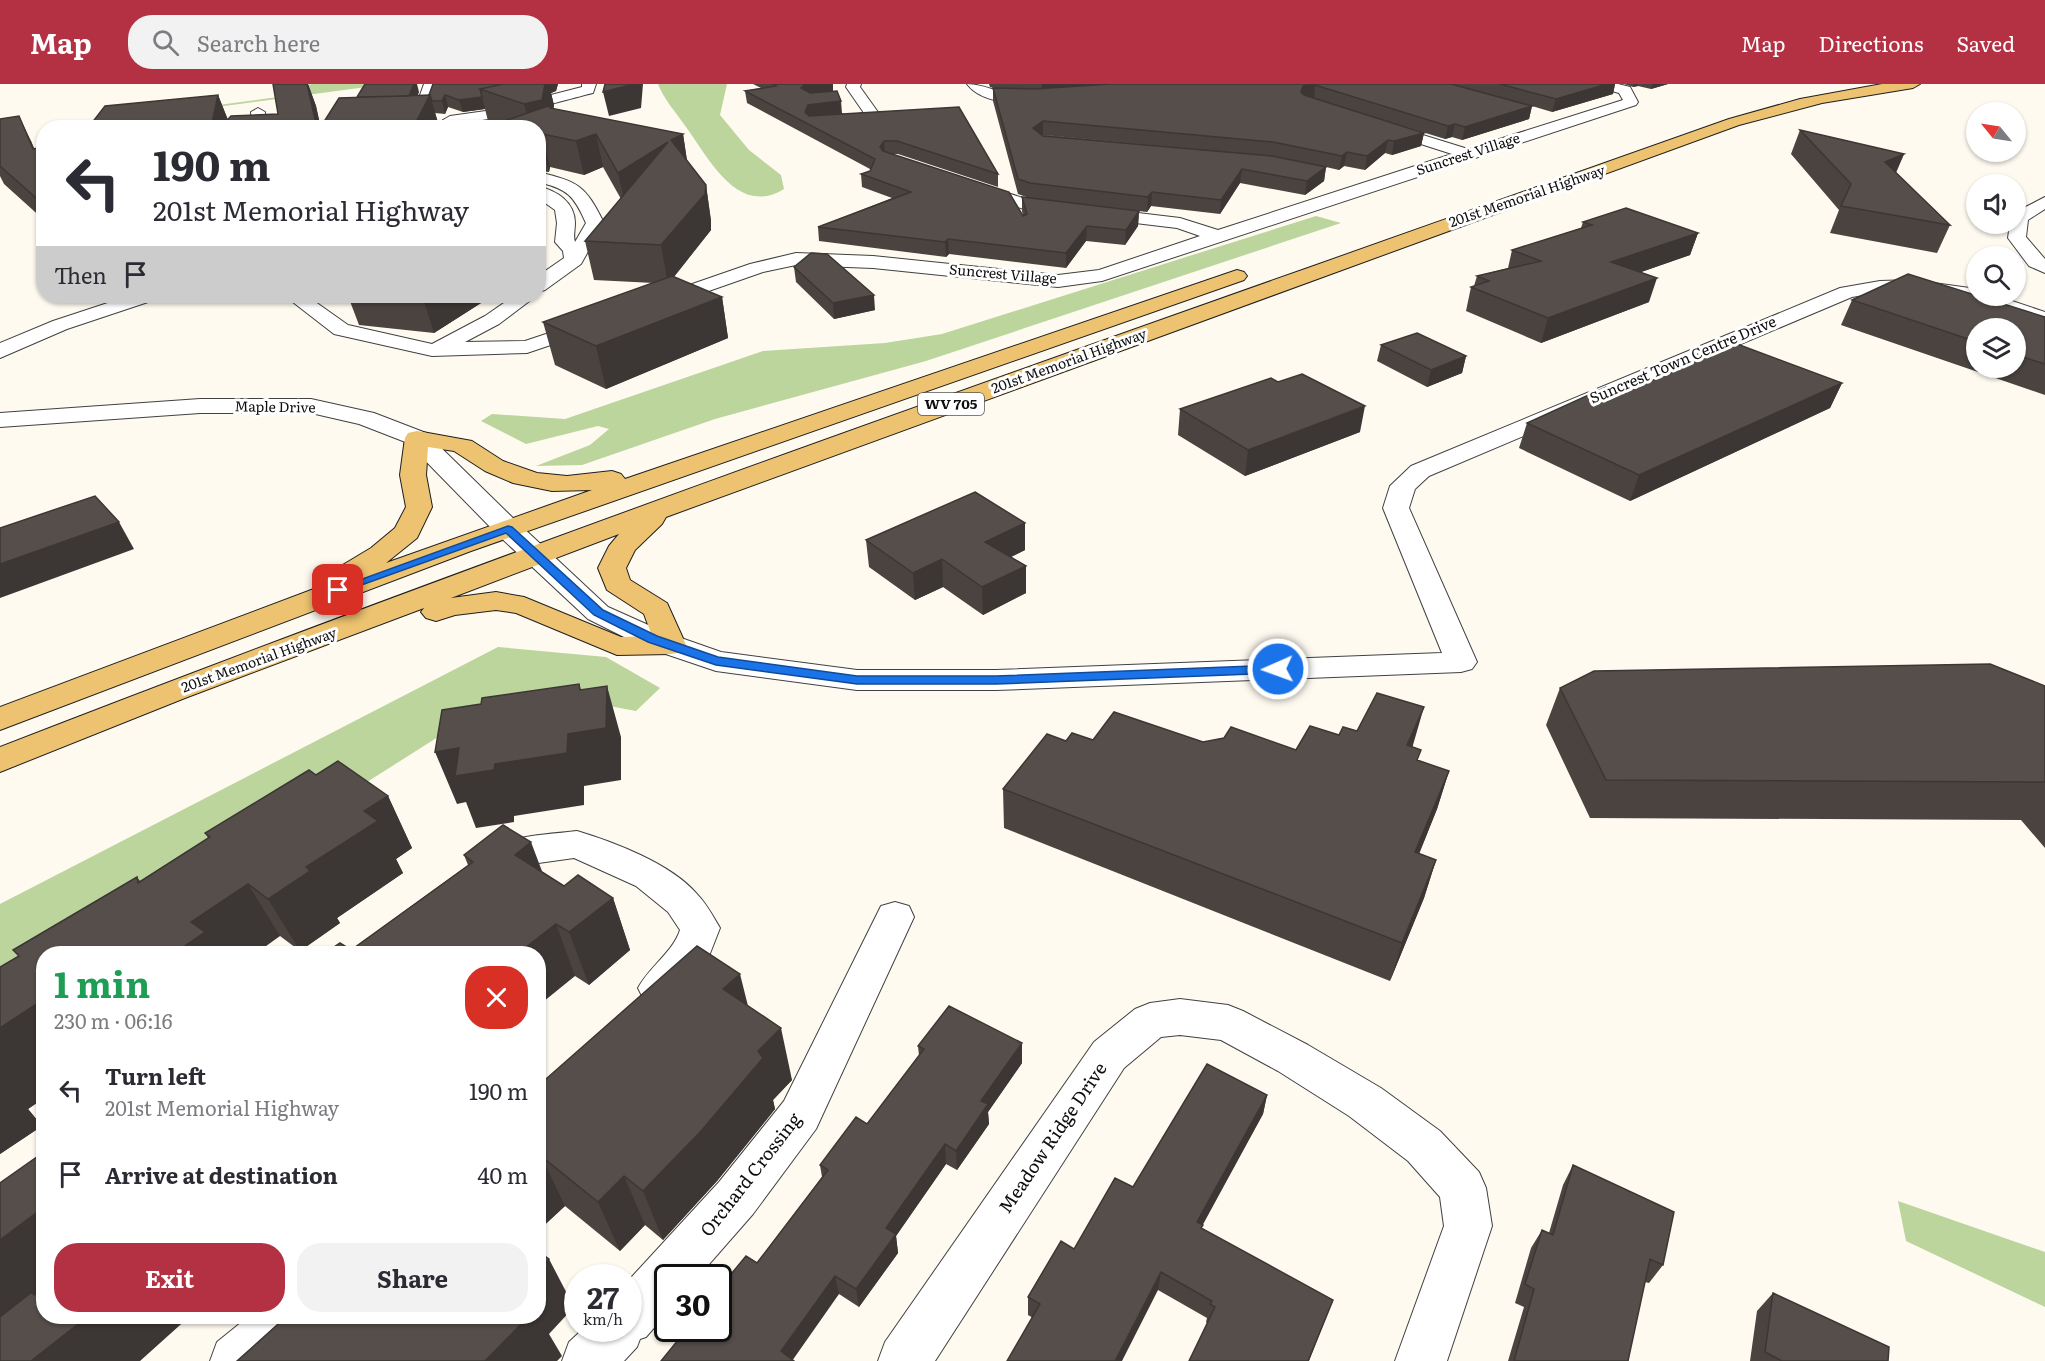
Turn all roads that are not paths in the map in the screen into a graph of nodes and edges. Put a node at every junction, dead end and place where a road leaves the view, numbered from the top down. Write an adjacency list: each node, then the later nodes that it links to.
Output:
1 (431, 84): 13 (street)
2 (589, 84): 14 (street)
3 (974, 84): 8 (street)
4 (1602, 84): 17 (street, Suncrest Village)
5 (1850, 84): 23 (main road, 201st Memorial Highway)
6 (1913, 84): 44 (main road, 201st Memorial Highway / WV 705)
7 (856, 90): 9 (street); 16 (street)
8 (1053, 95)
9 (838, 97)
10 (258, 112): 12 (street)
11 (1542, 116): 17 (street)
12 (258, 120)
13 (433, 120)
14 (442, 120)
15 (1362, 120): 18 (street)
16 (815, 123)
17 (1565, 123): 18 (street, Suncrest Village)
18 (1469, 154): 22 (street, Suncrest Village)
19 (1340, 177): 22 (street)
20 (546, 179): 27 (street)
21 (959, 182): 26 (street)
22 (1374, 184): 26 (street, Suncrest Village)
23 (1493, 186)
24 (546, 195): 27 (street)
25 (2045, 202): 28 (street)
26 (1218, 236): 36 (street, Suncrest Village)
27 (574, 260): 30 (street)
28 (2045, 267)
29 (1255, 269): 43 (main road, 201st Memorial Highway / WV 705)
30 (546, 280)
31 (1966, 293): 48 (street, Suncrest Town Centre Drive)
32 (126, 303): 39 (street)
33 (304, 303): 40 (street)
34 (516, 303): 40 (street)
35 (2009, 306): 37 (street, Suncrest Town Centre Drive)
36 (636, 309)
37 (2045, 319)
38 (604, 321): 40 (street)
39 (0, 351)
40 (432, 351)
41 (0, 420): 42 (street, Maple Drive)
42 (417, 438): 43 (main road); 45 (street, Maple Drive); 47 (main road)
43 (761, 438): 45 (main road, 201st Memorial Highway / WV 705)
44 (662, 510): 46 (main road, 201st Memorial Highway / WV 705); 48 (main road)
45 (508, 529): 46 (street, Suncrest Town Centre Drive); 47 (main road, 201st Memorial Highway / WV 705)
46 (537, 557): 48 (street, Suncrest Town Centre Drive); 50 (main road, 201st Memorial Highway / WV 705)
47 (298, 604): 49 (main road, 201st Memorial Highway / WV 705)
48 (671, 645): 50 (main road)
49 (0, 719)
50 (37, 746): 51 (main road, 201st Memorial Highway / WV 705)
51 (0, 760)
52 (459, 882): 54 (street)
53 (895, 917): 55 (street, Orchard Crossing)
54 (640, 1011)
55 (642, 1303)
56 (279, 1324): 58 (street)
57 (606, 1342): 59 (street)
58 (236, 1361)
59 (588, 1361)
60 (904, 1361): 61 (street, Meadow Ridge Drive)
61 (1421, 1361)

